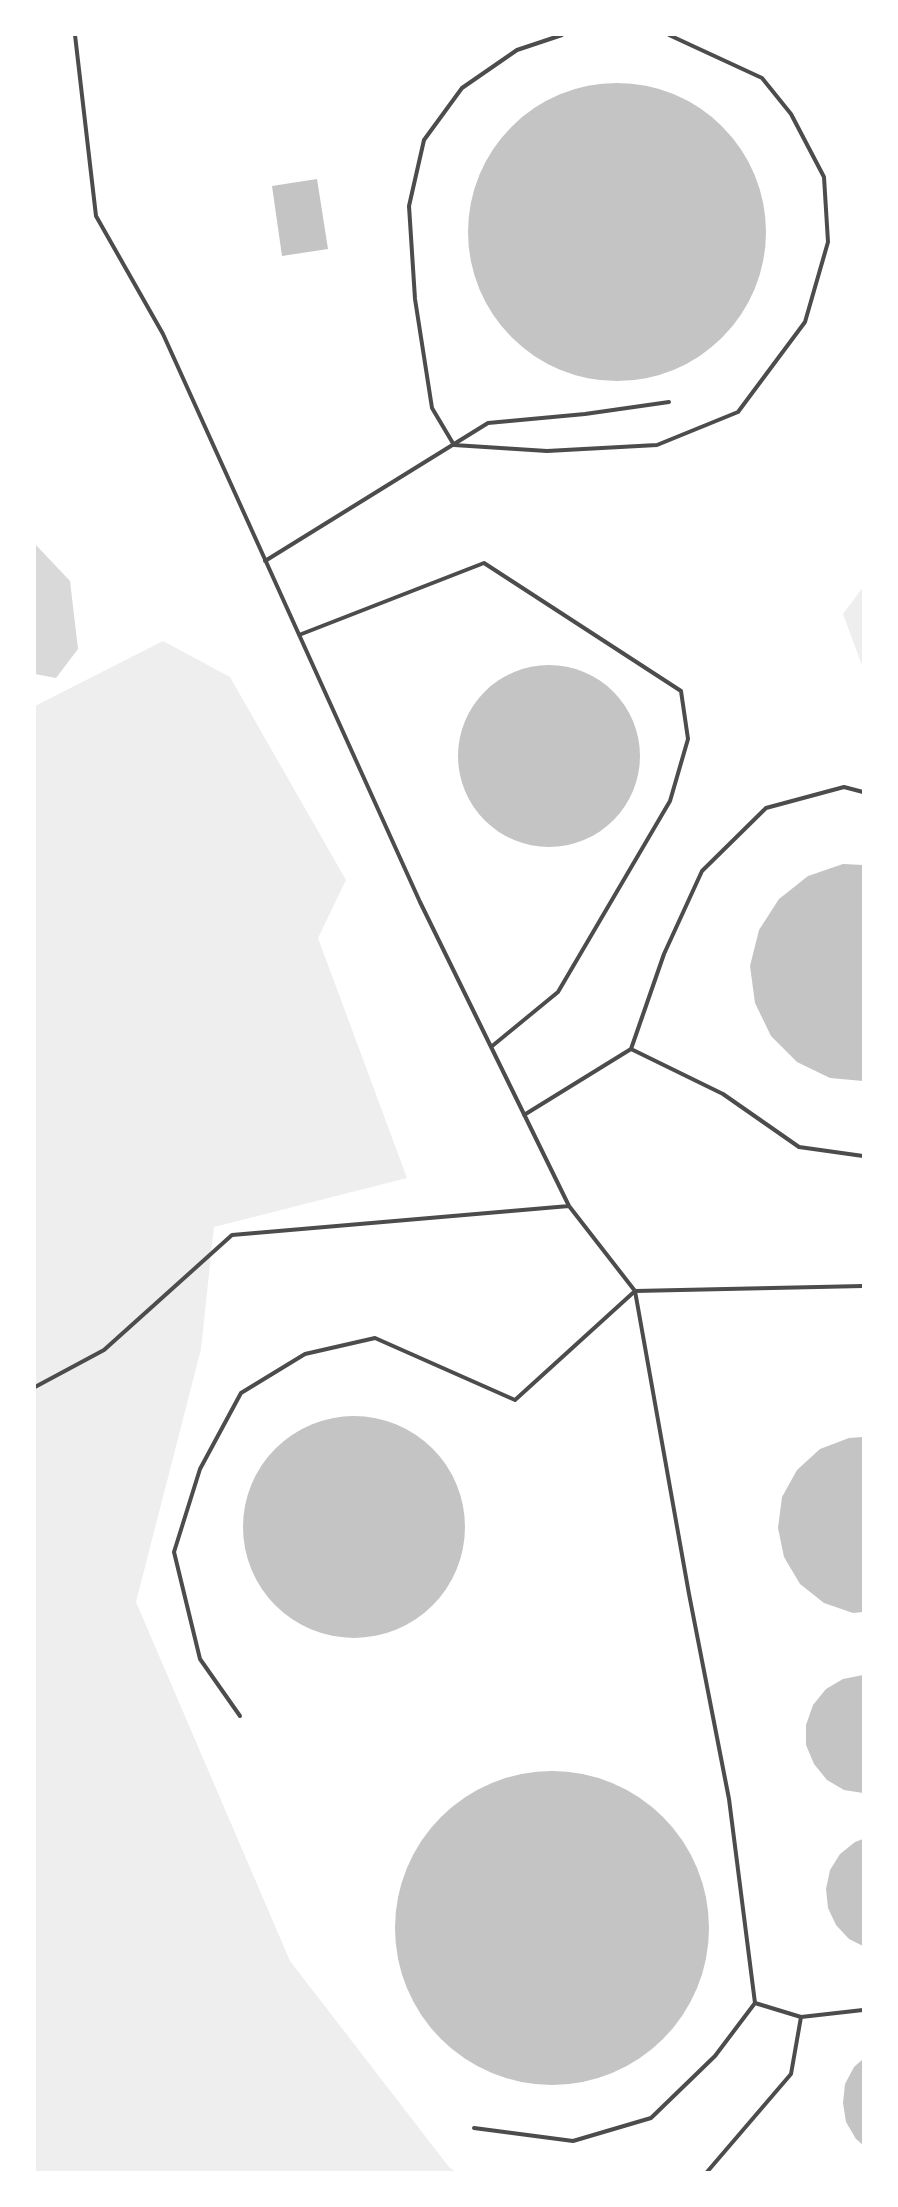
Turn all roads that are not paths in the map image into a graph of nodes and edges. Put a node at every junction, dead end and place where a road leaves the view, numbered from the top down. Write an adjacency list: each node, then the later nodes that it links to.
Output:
1 (75, 35): 6 (lane)
2 (562, 35): 5 (lane)
3 (669, 35): 5 (lane)
4 (669, 402): 5 (lane)
5 (454, 445): 6 (lane)
6 (265, 561): 7 (lane)
7 (299, 635): 9 (lane); 9 (lane)
8 (863, 792): 10 (lane)
9 (491, 1047): 11 (lane)
10 (631, 1049): 11 (lane); 12 (lane)
11 (524, 1115): 13 (lane)
12 (863, 1156)
13 (569, 1206): 15 (lane); 16 (lane)
14 (863, 1286): 15 (lane)
15 (635, 1291): 17 (lane); 18 (lane)
16 (35, 1387)
17 (240, 1716)
18 (755, 2003): 20 (lane); 21 (lane)
19 (863, 2010): 20 (lane)
20 (801, 2017): 22 (lane)
21 (474, 2128)
22 (707, 2172)

